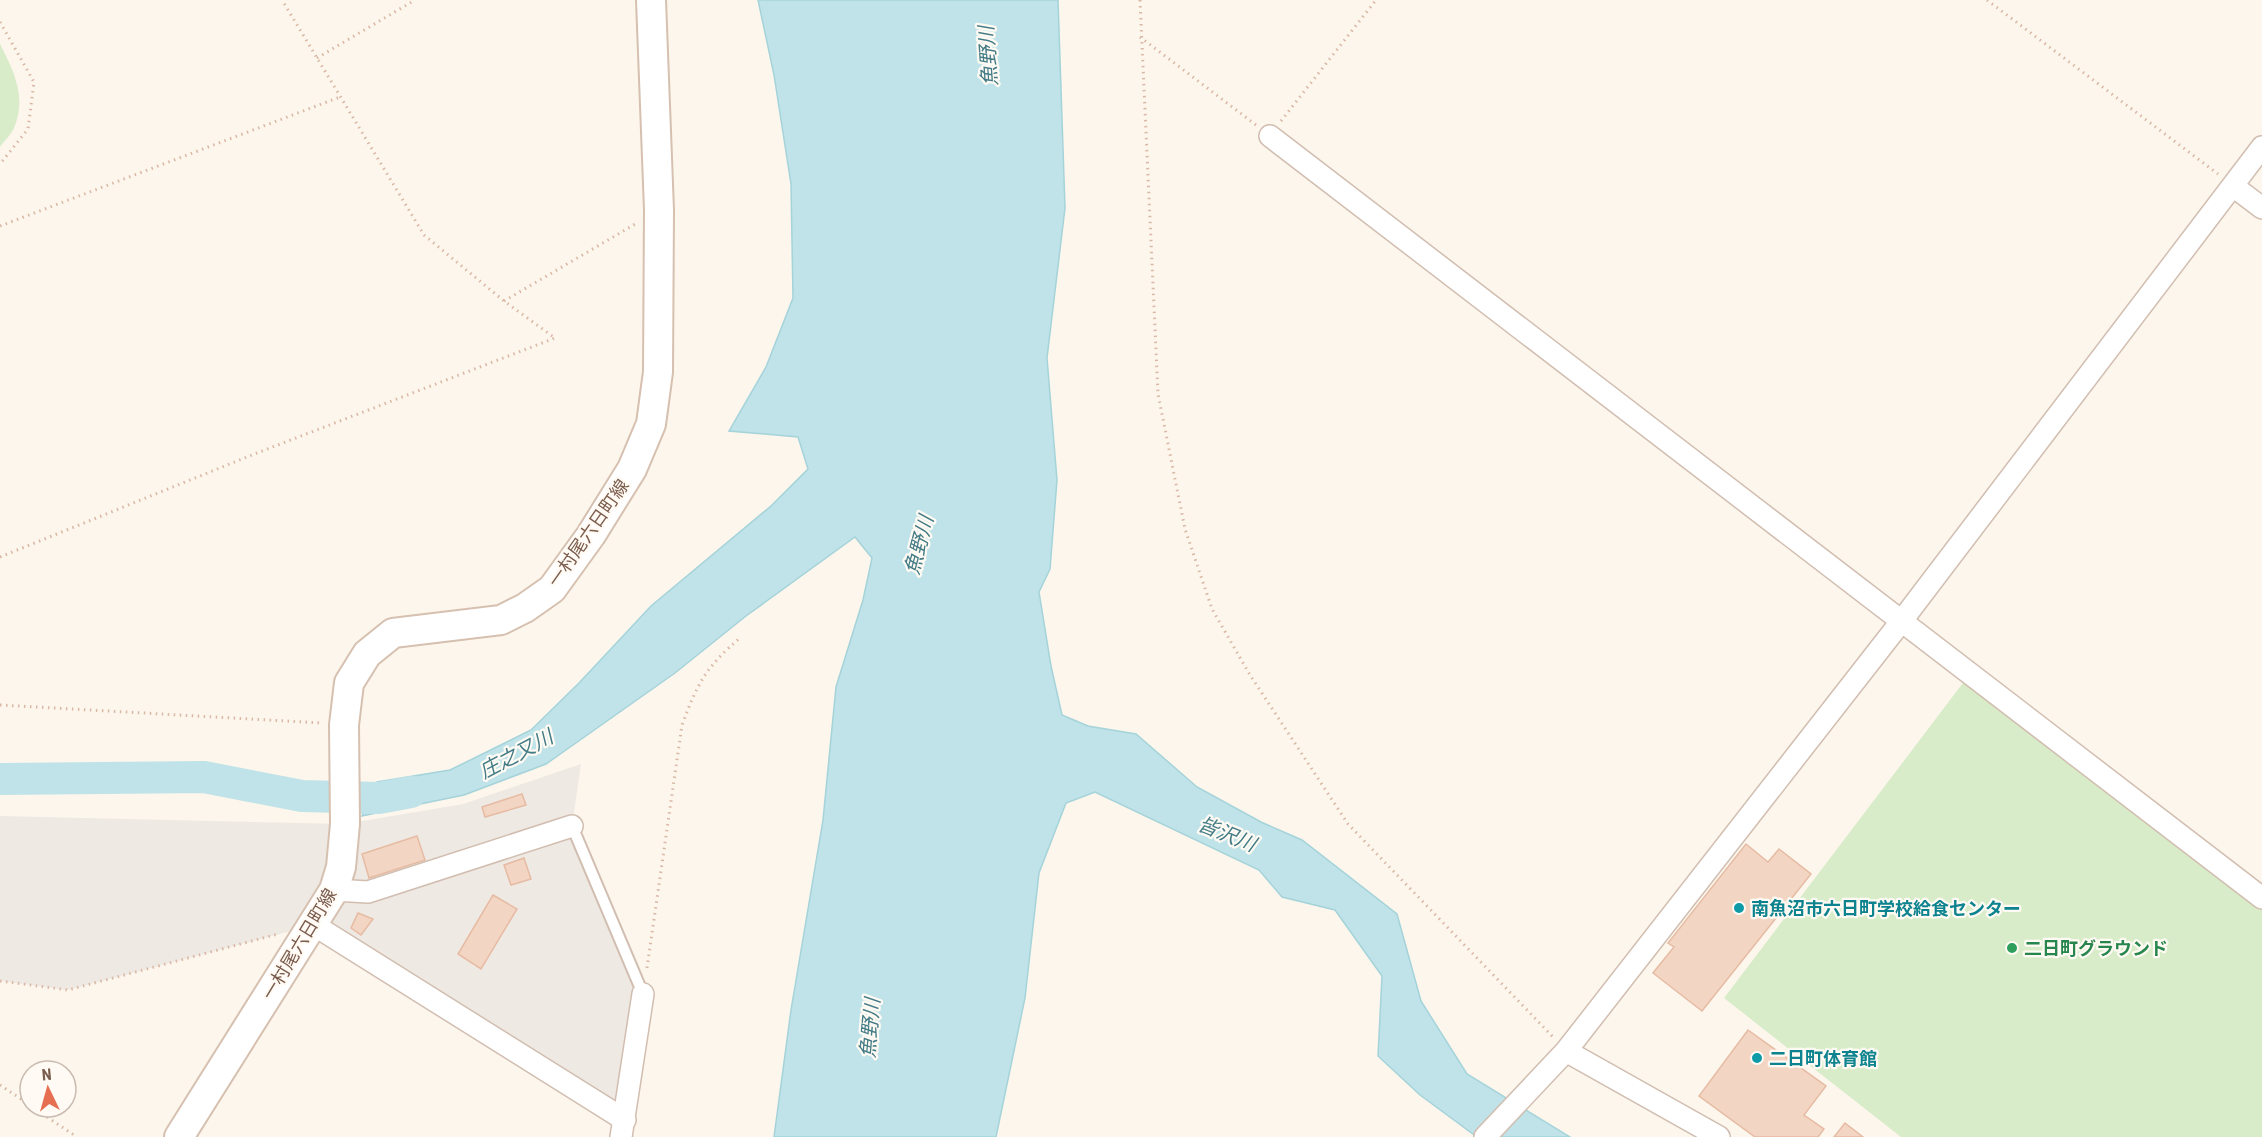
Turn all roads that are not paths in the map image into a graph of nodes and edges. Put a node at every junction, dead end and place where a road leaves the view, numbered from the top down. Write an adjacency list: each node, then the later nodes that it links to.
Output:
1 (651, 0): 8 (main road, 一村尾六日町線)
2 (1270, 136): 6 (street)
3 (2262, 147): 4 (street)
4 (2233, 186): 5 (street); 6 (street)
5 (2262, 208)
6 (1900, 623): 9 (street); 12 (street)
7 (572, 826): 8 (street); 11 (lane)
8 (334, 890): 10 (main road, 一村尾六日町線)
9 (2262, 898)
10 (314, 925): 13 (street); 14 (main road, 一村尾六日町線)
11 (643, 994): 13 (street)
12 (1566, 1051): 15 (street); 16 (street)
13 (623, 1128)
14 (179, 1137)
15 (1485, 1137)
16 (1719, 1137)

